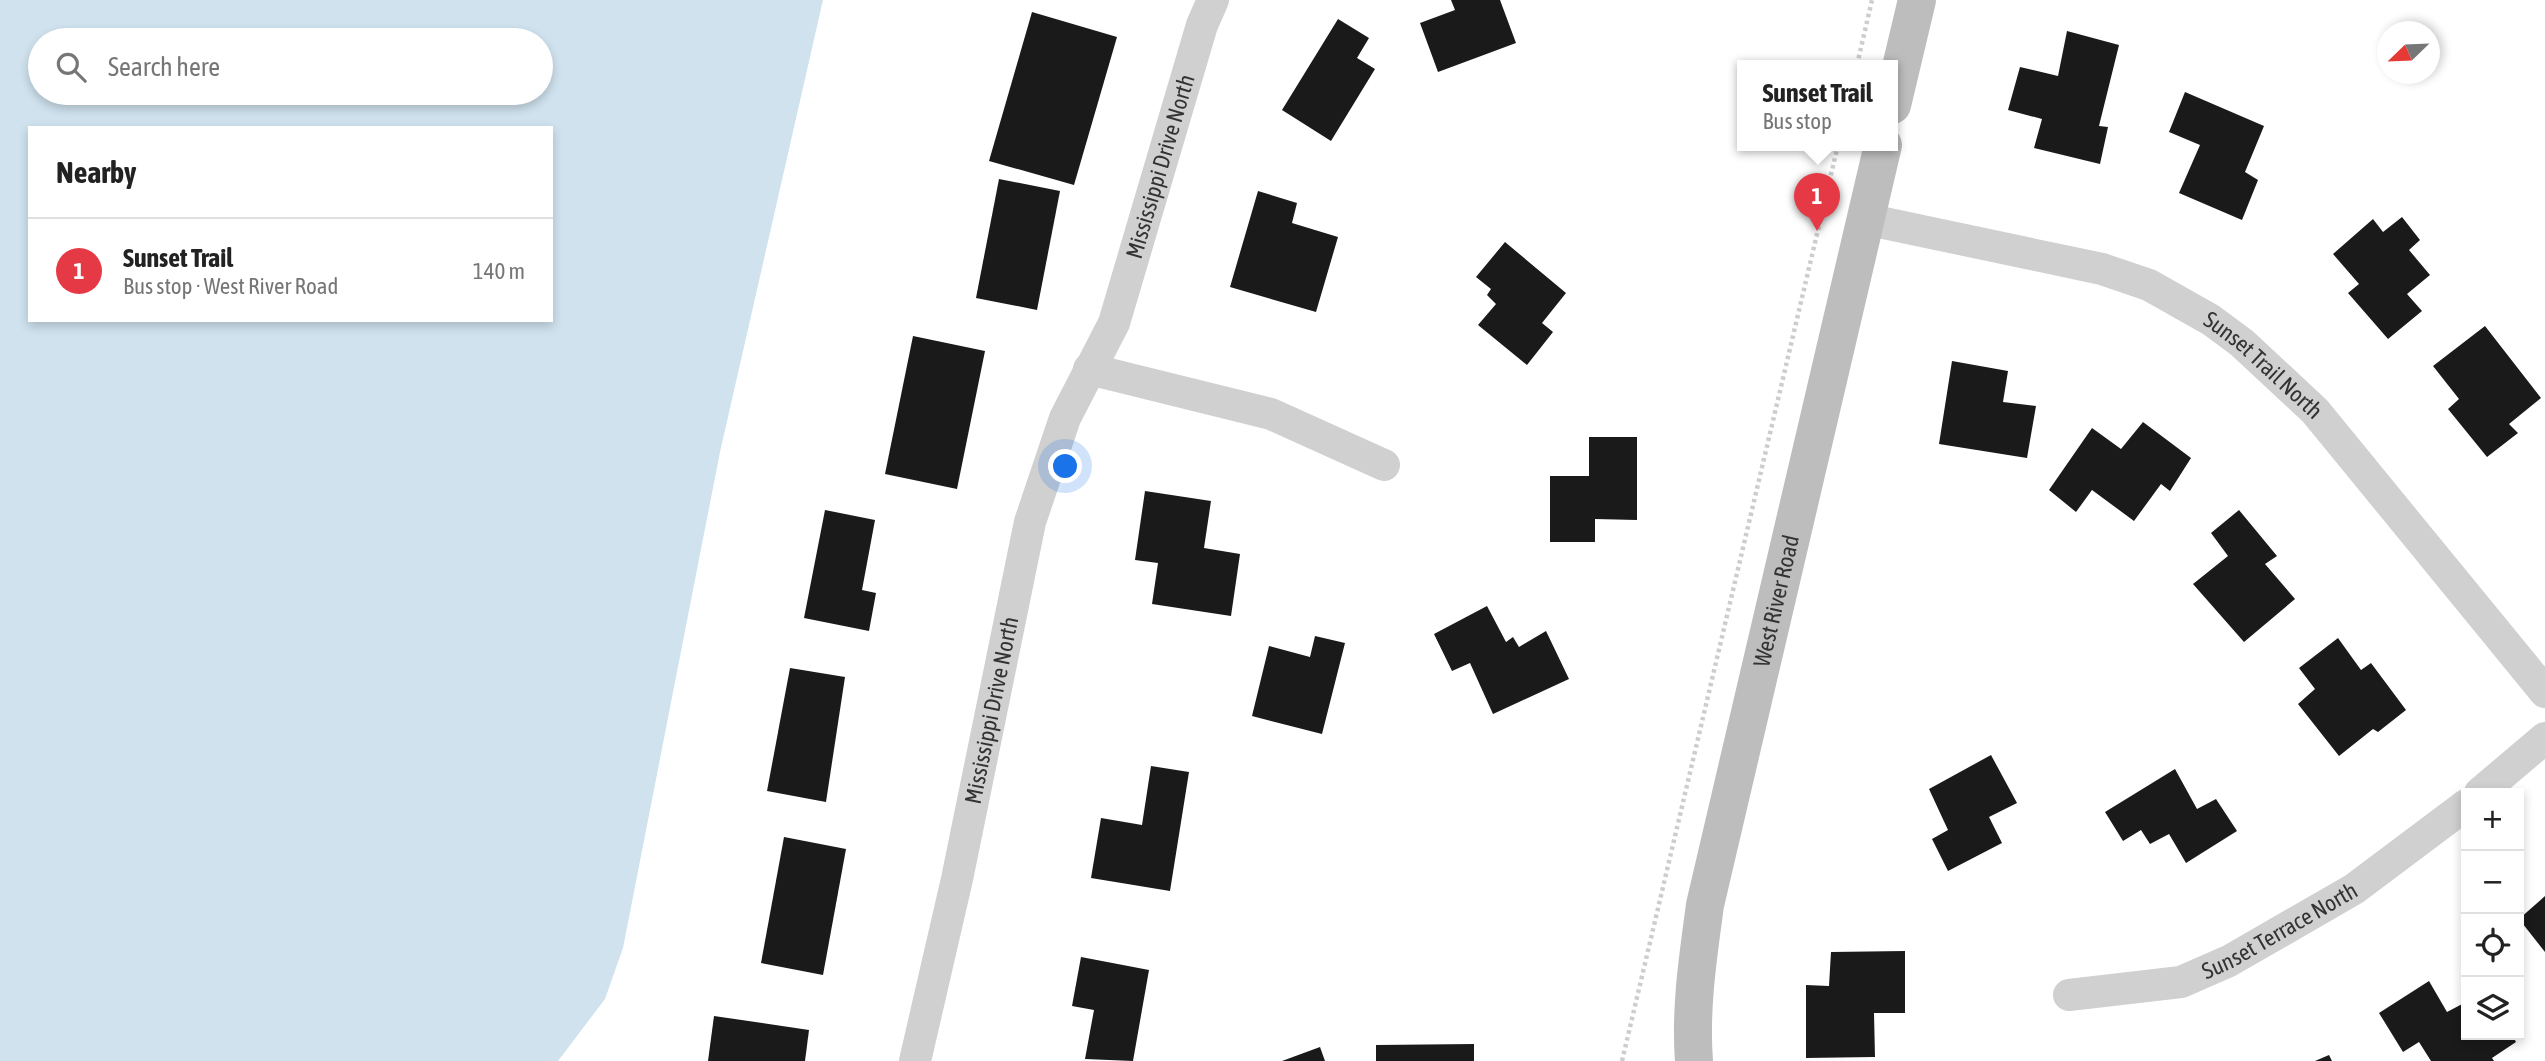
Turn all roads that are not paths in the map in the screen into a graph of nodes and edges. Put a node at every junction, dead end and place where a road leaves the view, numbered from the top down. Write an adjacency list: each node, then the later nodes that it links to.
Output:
1 (1213, 0): 6 (street, Mississippi Drive North)
2 (1917, 0): 3 (street)
3 (1898, 80)
4 (1882, 151): 5 (street, West River Road)
5 (1865, 219): 8 (street, Sunset Trail North); 14 (street, West River Road)
6 (1089, 369): 7 (street); 13 (street, Mississippi Drive North)
7 (1384, 465)
8 (2545, 692)
9 (2545, 737): 10 (street)
10 (2486, 788)
11 (2461, 809): 12 (street, Sunset Terrace North)
12 (2069, 995)
13 (915, 1061)
14 (1694, 1061)

